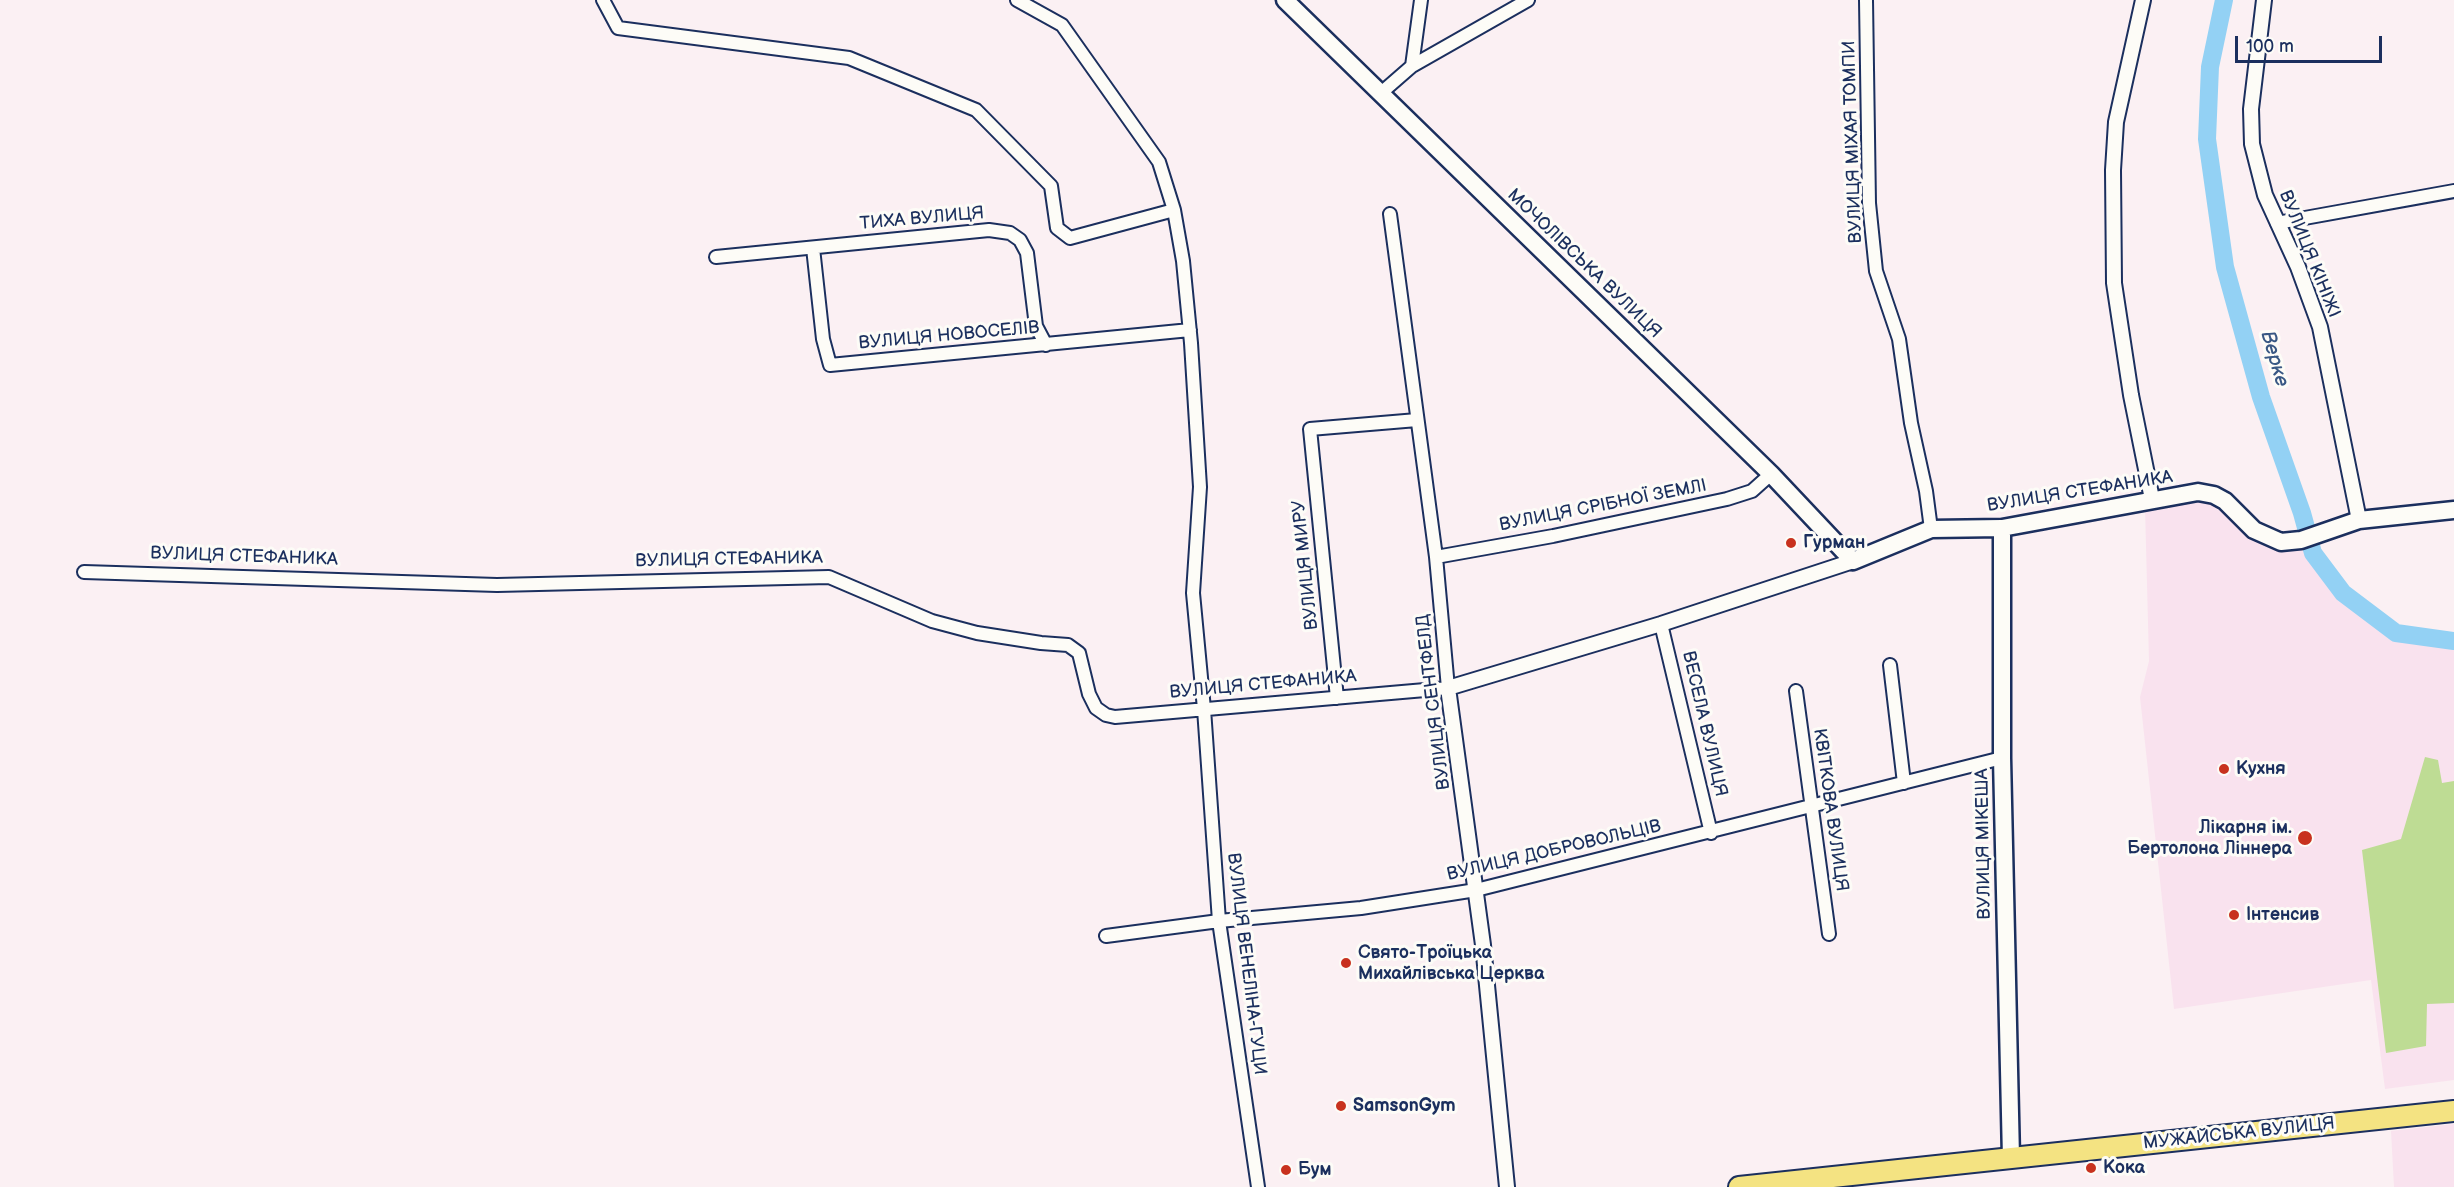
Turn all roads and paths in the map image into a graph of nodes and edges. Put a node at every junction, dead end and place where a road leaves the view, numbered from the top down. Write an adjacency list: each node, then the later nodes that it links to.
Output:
1 (1017, 0): 12 (street, ВУЛИЦЯ ВЕНЕЛІНА-ГУЦИ)
2 (1285, 0): 10 (main road, МОЧОЛІВСЬКА ВУЛИЦЯ)
3 (1421, 0): 9 (street)
4 (1528, 0): 9 (street)
5 (1866, 0): 25 (street, ВУЛИЦЯ МІХАЯ ТОМПИ)
6 (2143, 0): 21 (street)
7 (2264, 0): 14 (street, ВУЛИЦЯ КІНІЖІ)
8 (603, 2): 12 (street)
9 (1412, 66): 10 (street)
10 (1381, 93): 20 (main road, МОЧОЛІВСЬКА ВУЛИЦЯ)
11 (2454, 191): 14 (street)
12 (1174, 210): 17 (street, ВУЛИЦЯ ВЕНЕЛІНА-ГУЦИ)
13 (1390, 214): 19 (street, ВУЛИЦЯ СЕНТФЕЛД)
14 (2277, 223): 23 (street, ВУЛИЦЯ КІНІЖІ)
15 (813, 248): 16 (street, ТИХА ВУЛИЦЯ); 18 (street, ТИХА ВУЛИЦЯ); 18 (street, ВУЛИЦЯ НОВОСЕЛІВ)
16 (716, 257)
17 (1190, 330): 18 (street, ВУЛИЦЯ НОВОСЕЛІВ); 34 (street, ВУЛИЦЯ ВЕНЕЛІНА-ГУЦИ)
18 (1046, 345)
19 (1417, 420): 26 (street, ВУЛИЦЯ СЕНТФЕЛД); 33 (street, ВУЛИЦЯ МИРУ)
20 (1771, 474): 26 (street, ВУЛИЦЯ СРІБНОЇ ЗЕМЛІ); 27 (main road, МОЧОЛІВСЬКА ВУЛИЦЯ)
21 (2152, 499): 23 (main road, ВУЛИЦЯ СТЕФАНИКА); 24 (main road, ВУЛИЦЯ СТЕФАНИКА)
22 (2454, 510): 23 (main road, ВУЛИЦЯ СТЕФАНИКА)
23 (2360, 520)
24 (2002, 528): 25 (main road, ВУЛИЦЯ СТЕФАНИКА); 35 (main road, ВУЛИЦЯ МІКЕША)
25 (1931, 529): 27 (main road, ВУЛИЦЯ СТЕФАНИКА)
26 (1436, 557): 31 (street, ВУЛИЦЯ СЕНТФЕЛД)
27 (1853, 561): 29 (street, ВУЛИЦЯ СТЕФАНИКА)
28 (84, 572): 34 (street, ВУЛИЦЯ СТЕФАНИКА)
29 (1661, 624): 31 (street, ВУЛИЦЯ СТЕФАНИКА); 38 (street, ВЕСЕЛА ВУЛИЦЯ)
30 (1890, 665): 36 (street)
31 (1448, 688): 33 (street, ВУЛИЦЯ СТЕФАНИКА); 39 (street, ВУЛИЦЯ СЕНТФЕЛД)
32 (1796, 691): 37 (street, КВІТКОВА ВУЛИЦЯ)
33 (1337, 698): 34 (street, ВУЛИЦЯ СТЕФАНИКА)
34 (1204, 709): 40 (street, ВУЛИЦЯ ВЕНЕЛІНА-ГУЦИ)
35 (2002, 758): 36 (street, ВУЛИЦЯ ДОБРОВОЛЬЦІВ); 44 (main road, ВУЛИЦЯ МІКЕША)
36 (1904, 783): 37 (street, ВУЛИЦЯ ДОБРОВОЛЬЦІВ)
37 (1811, 808): 38 (street, ВУЛИЦЯ ДОБРОВОЛЬЦІВ); 41 (street, КВІТКОВА ВУЛИЦЯ)
38 (1712, 833): 39 (street, ВУЛИЦЯ ДОБРОВОЛЬЦІВ)
39 (1476, 890): 40 (street, ВУЛИЦЯ ДОБРОВОЛЬЦІВ); 46 (street, ВУЛИЦЯ СЕНТФЕЛД)
40 (1219, 921): 42 (street, ВУЛИЦЯ ДОБРОВОЛЬЦІВ); 45 (street, ВУЛИЦЯ ВЕНЕЛІНА-ГУЦИ)
41 (1829, 934)
42 (1106, 936)
43 (2454, 1111): 44 (highway, МУЖАЙСЬКА ВУЛИЦЯ)
44 (2011, 1158): 47 (highway, МУЖАЙСЬКА ВУЛИЦЯ)
45 (1258, 1187)
46 (1508, 1187)
47 (1743, 1187)

